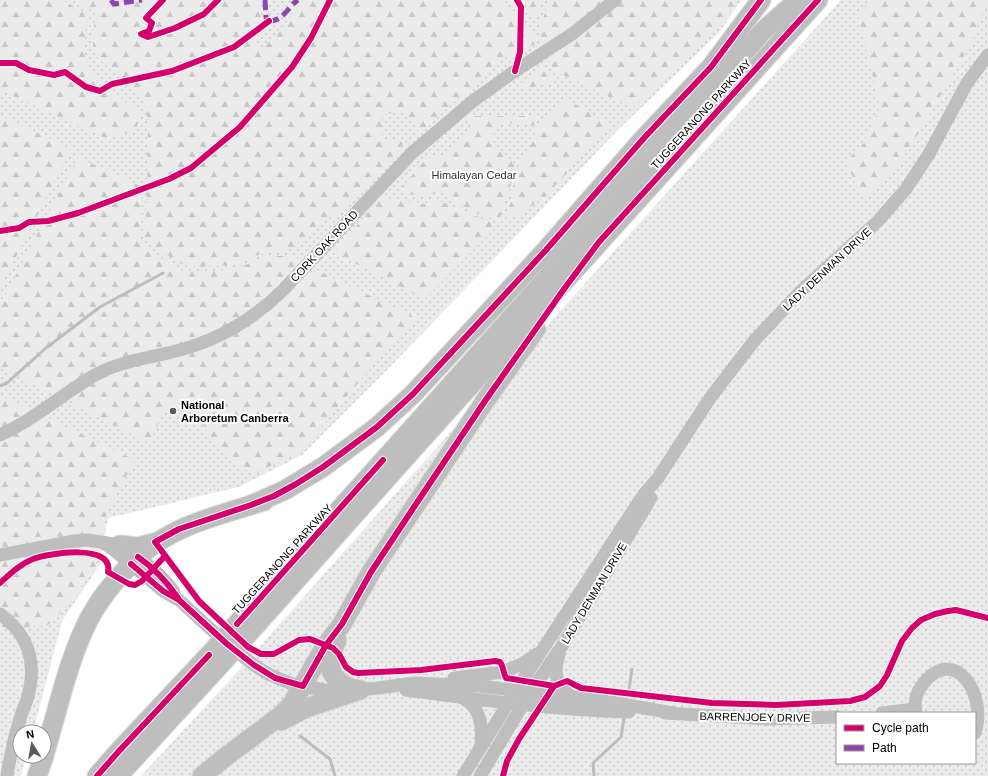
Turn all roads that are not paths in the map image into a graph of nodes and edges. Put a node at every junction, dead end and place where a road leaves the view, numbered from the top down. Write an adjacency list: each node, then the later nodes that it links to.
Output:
1 (615, 0): 10 (street, CORK OAK ROAD)
2 (761, 0): 12 (highway)
3 (784, 0): 6 (highway)
4 (798, 0): 6 (highway)
5 (818, 0): 8 (highway, TUGGERANONG PARKWAY)
6 (763, 31): 9 (highway, TUGGERANONG PARKWAY)
7 (988, 55): 11 (street, LADY DENMAN DRIVE)
8 (599, 242): 18 (highway); 19 (highway, TUGGERANONG PARKWAY)
9 (545, 280): 12 (highway); 19 (highway, TUGGERANONG PARKWAY)
10 (0, 435)
11 (658, 478): 20 (street, LADY DENMAN DRIVE); 21 (street, LADY DENMAN DRIVE)
12 (251, 505): 13 (highway)
13 (155, 542): 14 (highway); 16 (highway)
14 (112, 544): 15 (street); 16 (street)
15 (0, 555)
16 (134, 560): 24 (street); 37 (highway)
17 (0, 614): 42 (street)
18 (342, 624): 24 (highway); 25 (highway)
19 (242, 629): 22 (highway, TUGGERANONG PARKWAY, bridge)
20 (562, 646): 27 (street, LADY DENMAN DRIVE); 29 (street)
21 (543, 649): 23 (street); 26 (street, LADY DENMAN DRIVE)
22 (215, 660): 44 (highway, TUGGERANONG PARKWAY); 45 (highway, TUGGERANONG PARKWAY)
23 (406, 683): 25 (street); 26 (street)
24 (303, 686): 25 (street); 39 (highway)
25 (369, 689): 28 (street); 39 (highway)
26 (516, 691): 27 (street, BARRENJOEY DRIVE); 30 (street, LADY DENMAN DRIVE)
27 (530, 693): 29 (street, BARRENJOEY DRIVE); 31 (street, LADY DENMAN DRIVE)
28 (458, 697): 30 (street); 40 (street)
29 (578, 698): 35 (street, BARRENJOEY DRIVE)
30 (509, 703): 31 (street); 40 (street, LADY DENMAN DRIVE)
31 (523, 704): 35 (street, BARRENJOEY DRIVE); 48 (street, LADY DENMAN DRIVE)
32 (988, 704): 33 (street); 38 (street)
33 (916, 711): 34 (street)
34 (899, 712)
35 (673, 713): 36 (street, BARRENJOEY DRIVE)
36 (836, 717)
37 (52, 730)
38 (976, 732)
39 (254, 736): 46 (highway)
40 (481, 748): 47 (street, LADY DENMAN DRIVE)
41 (41, 764): 43 (highway)
42 (7, 776)
43 (37, 776)
44 (97, 776)
45 (118, 776)
46 (202, 776)
47 (463, 776)
48 (480, 776)

